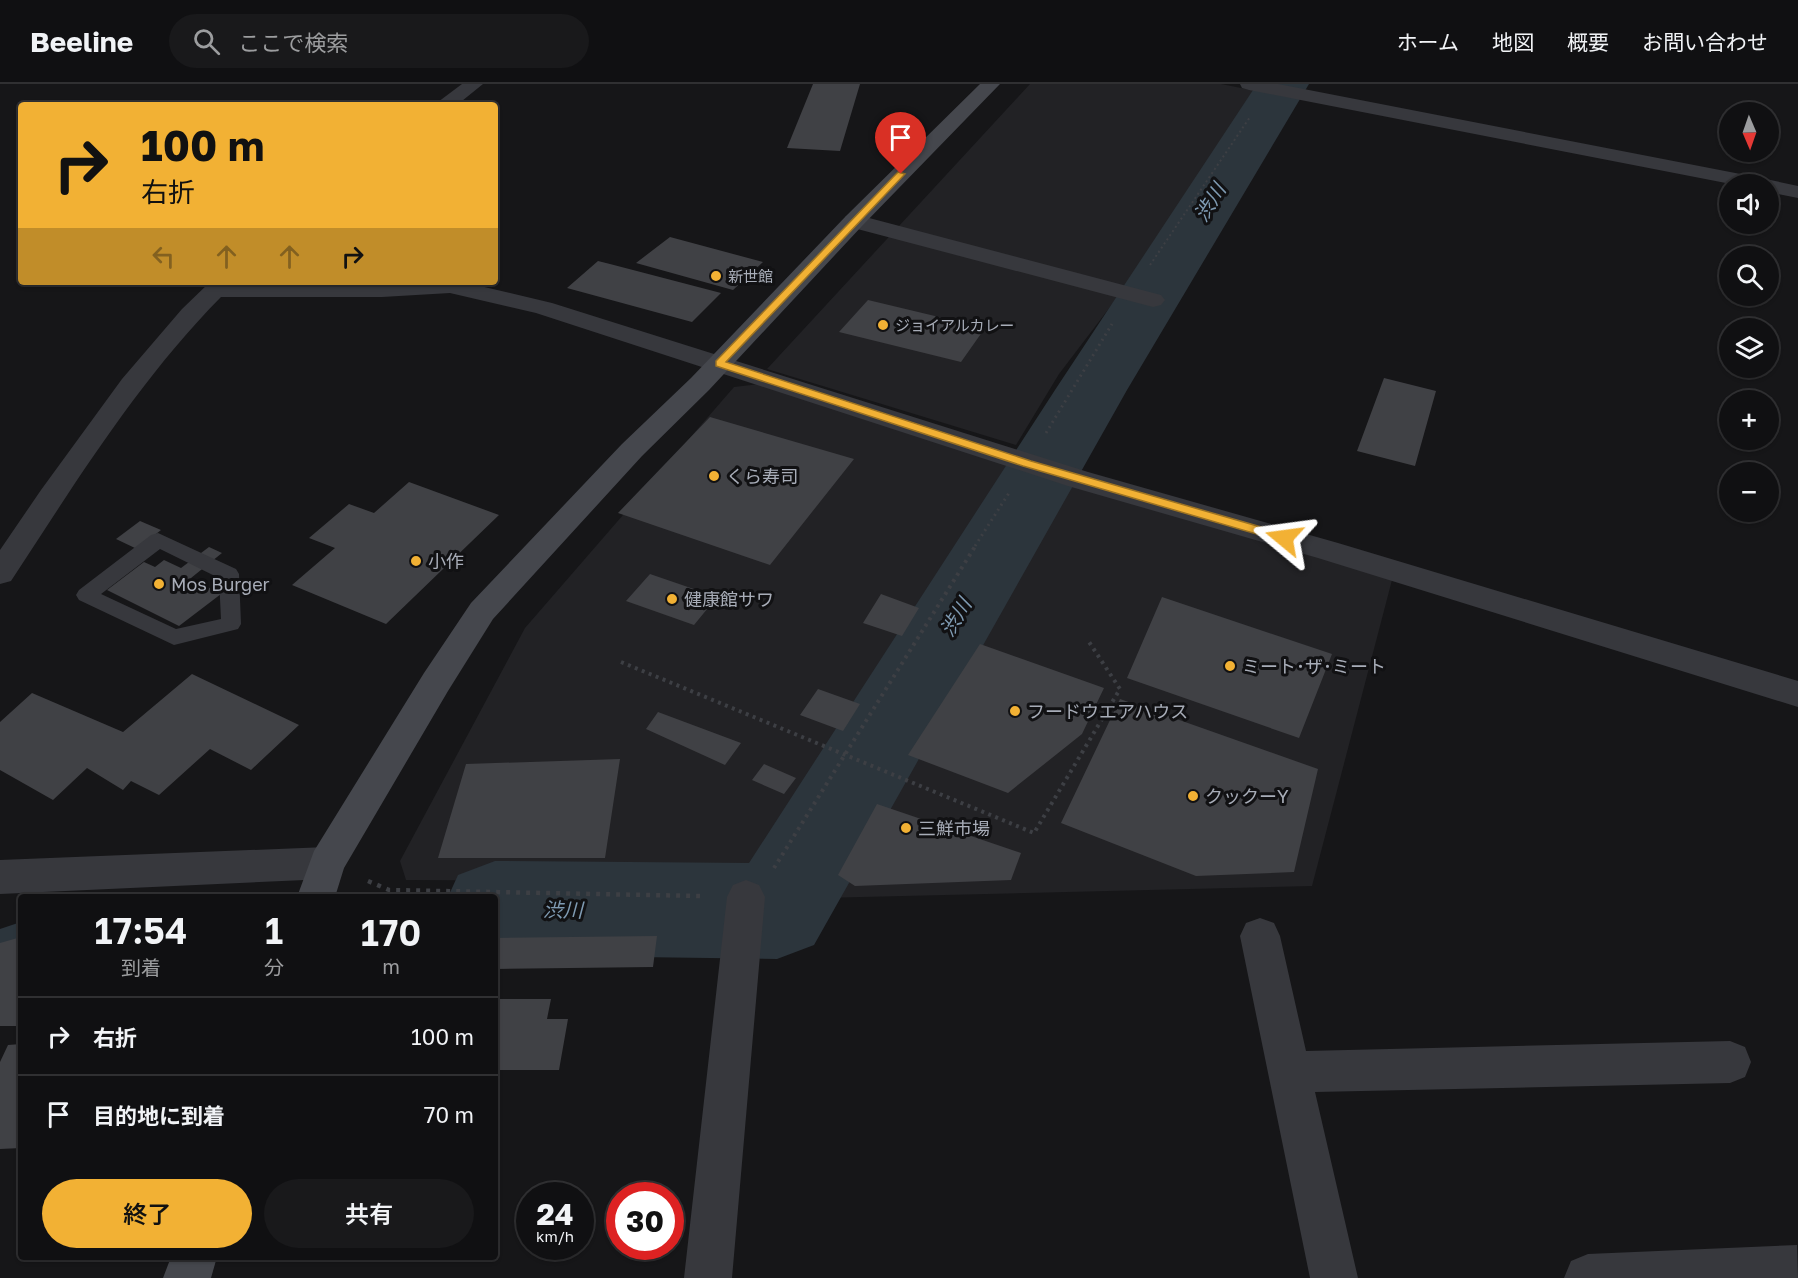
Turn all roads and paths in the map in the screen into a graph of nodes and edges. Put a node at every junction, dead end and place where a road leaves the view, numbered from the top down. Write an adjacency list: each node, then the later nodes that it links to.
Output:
1 (474, 84): 4 (street)
2 (991, 84): 8 (street)
3 (1269, 87): 5 (street)
4 (448, 102)
5 (1719, 176)
6 (1779, 188): 7 (street)
7 (1798, 192)
8 (854, 221): 10 (street); 11 (street)
9 (219, 286): 11 (street); 13 (street)
10 (1145, 298)
11 (719, 363): 12 (street); 20 (street)
12 (1038, 467): 17 (street); 18 (path)
13 (0, 573)
14 (231, 624): 14 (lane)
15 (1089, 642): 18 (path)
16 (621, 662): 18 (path)
17 (1798, 694)
18 (845, 754): 23 (path)
19 (0, 877): 20 (street)
20 (322, 880): 21 (path)
21 (473, 894)
22 (498, 895): 23 (path)
23 (745, 907): 30 (street)
24 (1260, 936): 26 (street)
25 (1730, 1062): 26 (street)
26 (1290, 1072): 31 (street)
27 (193, 1260): 29 (street)
28 (1797, 1269): 32 (street)
29 (187, 1278)
30 (708, 1278)
31 (1334, 1278)
32 (1588, 1278)

